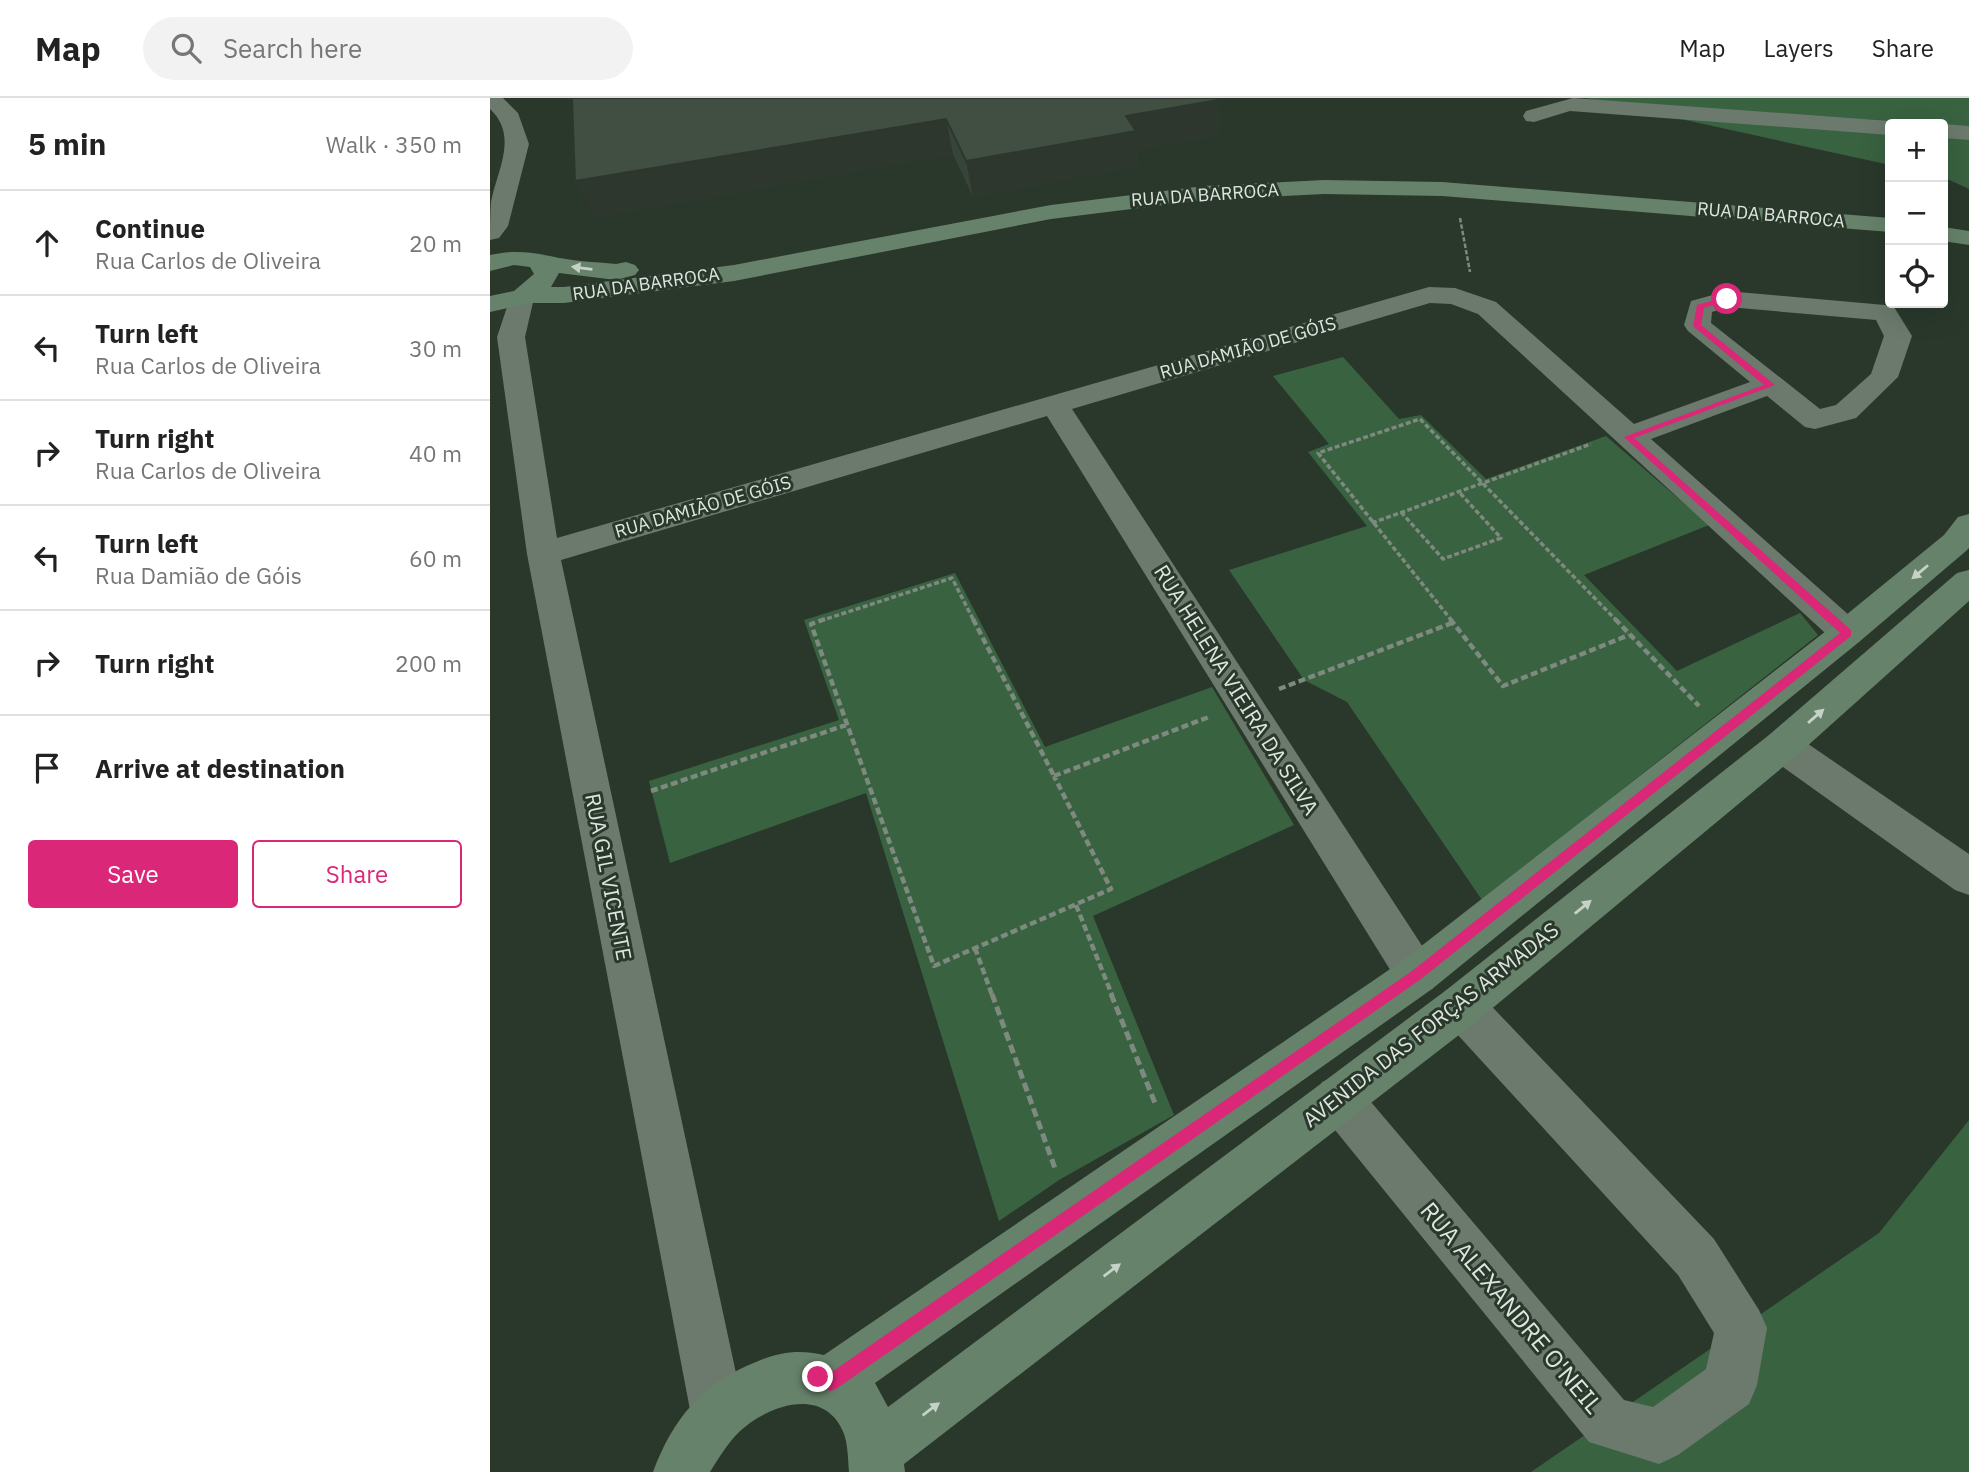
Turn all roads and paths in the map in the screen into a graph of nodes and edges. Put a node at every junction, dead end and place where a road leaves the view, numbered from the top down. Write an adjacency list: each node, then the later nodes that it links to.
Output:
1 (491, 98): 6 (street)
2 (1534, 116): 3 (street)
3 (1885, 128)
4 (1948, 131): 5 (street)
5 (1969, 133)
6 (518, 144): 7 (street); 13 (street)
7 (490, 145)
8 (1454, 190): 12 (street, RUA DA BARROCA); 18 (street, RUA DA BARROCA); 20 (path)
9 (1885, 211): 16 (street, RUA DA BARROCA, one-way to 16)
10 (1948, 215): 11 (street)
11 (1969, 217)
12 (1885, 225)
13 (493, 230): 16 (street)
14 (1948, 234): 15 (street)
15 (1969, 238)
16 (535, 261): 17 (street, RUA DA BARROCA); 19 (street)
17 (490, 263)
18 (564, 295): 19 (street, RUA DA BARROCA); 21 (street)
19 (523, 296): 21 (street)
20 (1476, 304): 23 (street, RUA DAMIÃO DE GÓIS); 24 (street, RUA DAMIÃO DE GÓIS)
21 (497, 319): 31 (street, RUA GIL VICENTE)
22 (1770, 385): 22 (street); 24 (street)
23 (1054, 404): 31 (street, RUA DAMIÃO DE GÓIS); 36 (street, RUA HELENA VIEIRA DA SILVA)
24 (1628, 437): 34 (street, RUA DAMIÃO DE GÓIS)
25 (1596, 442): 26 (path)
26 (1484, 483): 27 (path); 29 (path); 35 (path)
27 (1459, 492): 28 (path); 28 (path)
28 (1401, 512): 29 (path)
29 (1372, 523): 33 (path)
30 (1969, 525): 34 (street, one-way to 34)
31 (543, 554): 51 (street, RUA GIL VICENTE)
32 (1969, 582): 39 (street, AVENIDA DAS FORÇAS ARMADAS, one-way to 32)
33 (1452, 623): 35 (path); 36 (path)
34 (1847, 633): 45 (street)
35 (1629, 635): 37 (path)
36 (1244, 703): 40 (path); 45 (street, RUA HELENA VIEIRA DA SILVA)
37 (1702, 710)
38 (846, 725): 40 (path); 41 (path); 44 (path)
39 (1782, 746): 42 (street); 46 (street, AVENIDA DAS FORÇAS ARMADAS, one-way to 39)
40 (1054, 776): 43 (path)
41 (651, 791)
42 (1969, 877)
43 (1076, 905): 44 (path); 48 (path)
44 (975, 948): 49 (path)
45 (1417, 975): 50 (street)
46 (1461, 1006): 47 (street, AVENIDA DAS FORÇAS ARMADAS); 47 (street, RUA ALEXANDRE O'NEIL)
47 (1338, 1098): 52 (street, AVENIDA DAS FORÇAS ARMADAS, one-way to 47)
48 (1157, 1109)
49 (1059, 1181)
50 (830, 1383): 51 (street, AVENIDA DAS FORÇAS ARMADAS); 52 (street, AVENIDA DAS FORÇAS ARMADAS)
51 (718, 1415): 53 (street, AVENIDA DAS FORÇAS ARMADAS)
52 (877, 1461)
53 (681, 1472)

